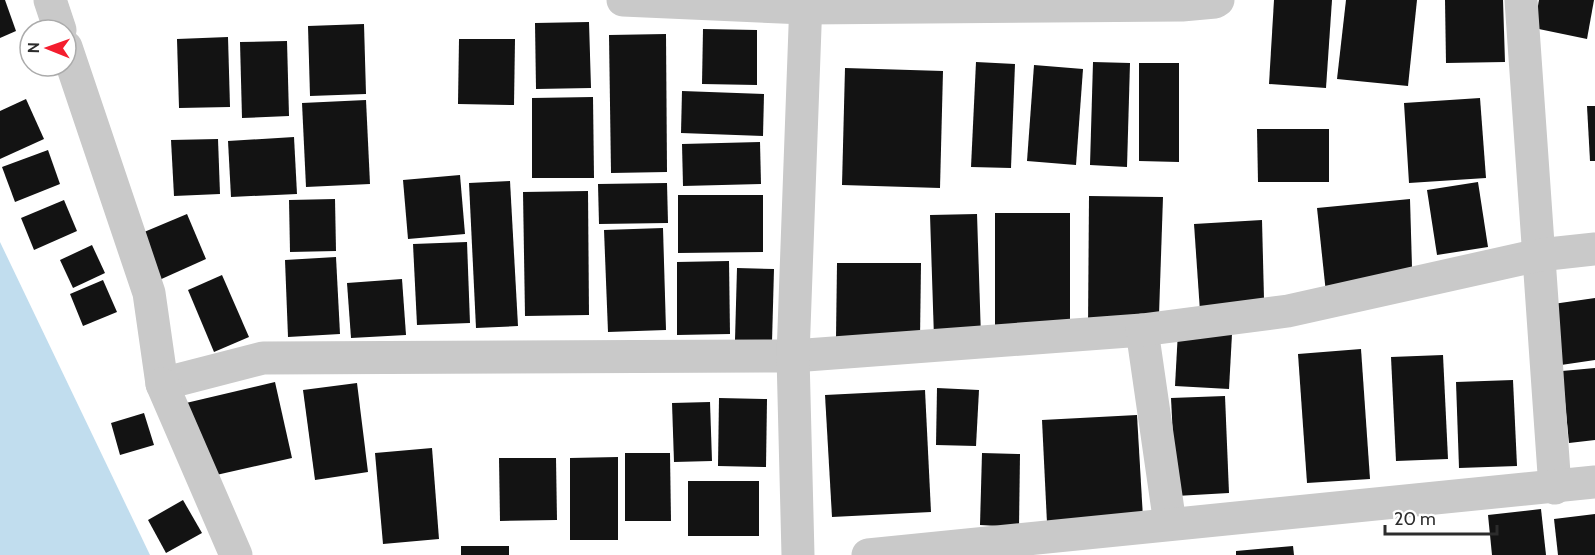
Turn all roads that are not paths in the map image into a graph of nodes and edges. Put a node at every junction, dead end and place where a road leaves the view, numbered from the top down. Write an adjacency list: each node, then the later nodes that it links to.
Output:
1 (50, 0): 6 (street)
2 (623, 0): 5 (street)
3 (1218, 0): 5 (street)
4 (1521, 0): 9 (street)
5 (806, 4): 11 (street)
6 (56, 18)
7 (76, 78): 12 (street)
8 (1595, 249): 9 (street)
9 (1539, 255): 10 (street); 14 (street)
10 (1142, 330): 11 (street); 15 (street)
11 (793, 356): 12 (street); 17 (street)
12 (162, 384): 16 (street)
13 (1595, 482): 14 (street)
14 (1555, 488): 15 (street)
15 (1170, 524): 18 (street)
16 (236, 555)
17 (798, 555)
18 (868, 555)

